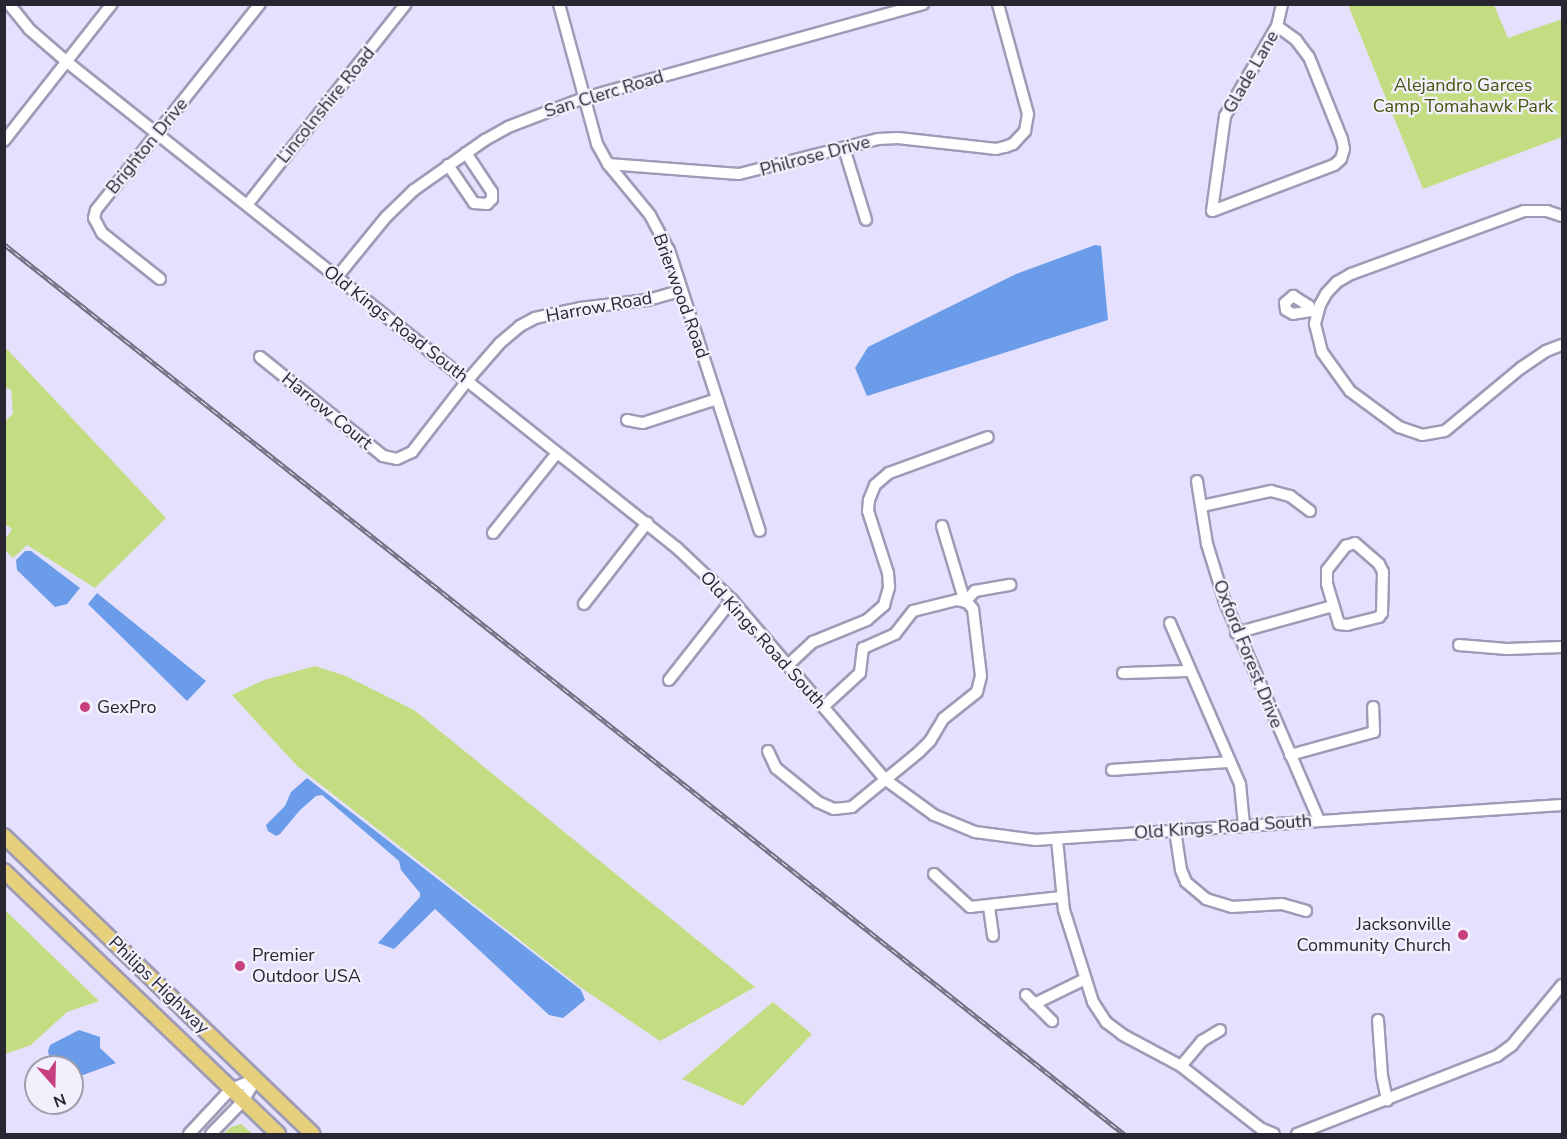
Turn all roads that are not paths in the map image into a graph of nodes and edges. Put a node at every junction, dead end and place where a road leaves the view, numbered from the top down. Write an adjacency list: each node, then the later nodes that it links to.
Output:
1 (9, 4): 10 (street, Old Kings Road South)
2 (112, 4): 10 (street)
3 (260, 4): 12 (street, Brighton Drive)
4 (406, 4): 18 (street, Lincolnshire Road)
5 (559, 4): 11 (street, Brierwood Road)
6 (923, 4): 11 (street, San Clerc Road)
7 (998, 4): 14 (street, Philrose Drive)
8 (1282, 4): 9 (street, Glade Lane)
9 (1277, 27): 9 (street, Glade Lane)
10 (67, 62): 12 (street, Old Kings Road South); 13 (street)
11 (584, 98): 15 (street, San Clerc Road); 16 (street, Brierwood Road)
12 (157, 134): 18 (street, Old Kings Road South); 22 (street, Brighton Drive)
13 (4, 141)
14 (844, 148): 16 (street, Philrose Drive); 20 (street)
15 (466, 153): 17 (street, San Clerc Road); 17 (street)
16 (608, 164): 23 (street, Brierwood Road)
17 (448, 165): 21 (street, San Clerc Road)
18 (247, 205): 21 (street, Old Kings Road South)
19 (1563, 216): 24 (street)
20 (866, 220)
21 (337, 277): 26 (street, Old Kings Road South)
22 (160, 279)
23 (682, 290): 26 (street, Harrow Road); 27 (street, Brierwood Road)
24 (1563, 345)
25 (260, 357): 31 (street, Harrow Court)
26 (468, 381): 30 (street, Old Kings Road South); 31 (street, Harrow Road)
27 (717, 399): 28 (street); 37 (street, Brierwood Road)
28 (627, 420)
29 (987, 437): 48 (street)
30 (557, 453): 35 (street, Old Kings Road South); 38 (street)
31 (397, 459)
32 (1197, 481): 33 (street, Oxford Forest Drive)
33 (1202, 506): 34 (street); 45 (street, Oxford Forest Drive)
34 (1310, 511)
35 (647, 524): 40 (street, Old Kings Road South); 42 (street)
36 (942, 526): 41 (street)
37 (760, 531)
38 (493, 533)
39 (1010, 585): 41 (street)
40 (732, 600): 48 (street, Old Kings Road South); 51 (street)
41 (965, 602): 52 (street); 58 (street)
42 (584, 604)
43 (1333, 606): 43 (street); 45 (street)
44 (1170, 623): 49 (street)
45 (1236, 633): 55 (street, Oxford Forest Drive)
46 (1459, 645): 47 (street)
47 (1563, 647)
48 (788, 665): 52 (street, Old Kings Road South)
49 (1190, 671): 50 (street); 56 (street)
50 (1123, 673)
51 (669, 680)
52 (823, 706): 58 (street, Old Kings Road South)
53 (1373, 707): 55 (street)
54 (768, 751): 58 (street)
55 (1290, 755): 60 (street, Oxford Forest Drive)
56 (1230, 762): 57 (street); 61 (street)
57 (1112, 770)
58 (886, 780): 64 (street, Old Kings Road South)
59 (1563, 805): 60 (street, Old Kings Road South)
60 (1318, 820): 61 (street, Old Kings Road South)
61 (1244, 825): 62 (street, Old Kings Road South)
62 (1175, 831): 64 (street, Old Kings Road South); 69 (street)
63 (4, 836): 71 (main road, Philips Highway)
64 (1057, 839): 67 (street)
65 (4, 871): 73 (main road, Philips Highway)
66 (934, 874): 68 (street)
67 (1061, 897): 68 (street); 72 (street)
68 (989, 907): 70 (street)
69 (1306, 911)
70 (993, 936)
71 (140, 967): 73 (main road); 81 (main road, Philips Highway)
72 (1085, 979): 76 (street); 80 (street)
73 (123, 985): 82 (main road, Philips Highway)
74 (1563, 985): 83 (street)
75 (1026, 994): 76 (street)
76 (1034, 1004): 77 (street)
77 (1052, 1020)
78 (1378, 1020): 83 (street)
79 (1220, 1030): 80 (street)
80 (1181, 1066): 89 (street)
81 (256, 1079): 82 (street); 84 (street); 88 (main road, Philips Highway)
82 (231, 1089): 84 (main road, Philips Highway); 85 (street)
83 (1387, 1100): 90 (street)
84 (243, 1101): 86 (street); 87 (main road, Philips Highway)
85 (189, 1134)
86 (211, 1134)
87 (278, 1134)
88 (313, 1134)
89 (1274, 1134)
90 (1298, 1134)

